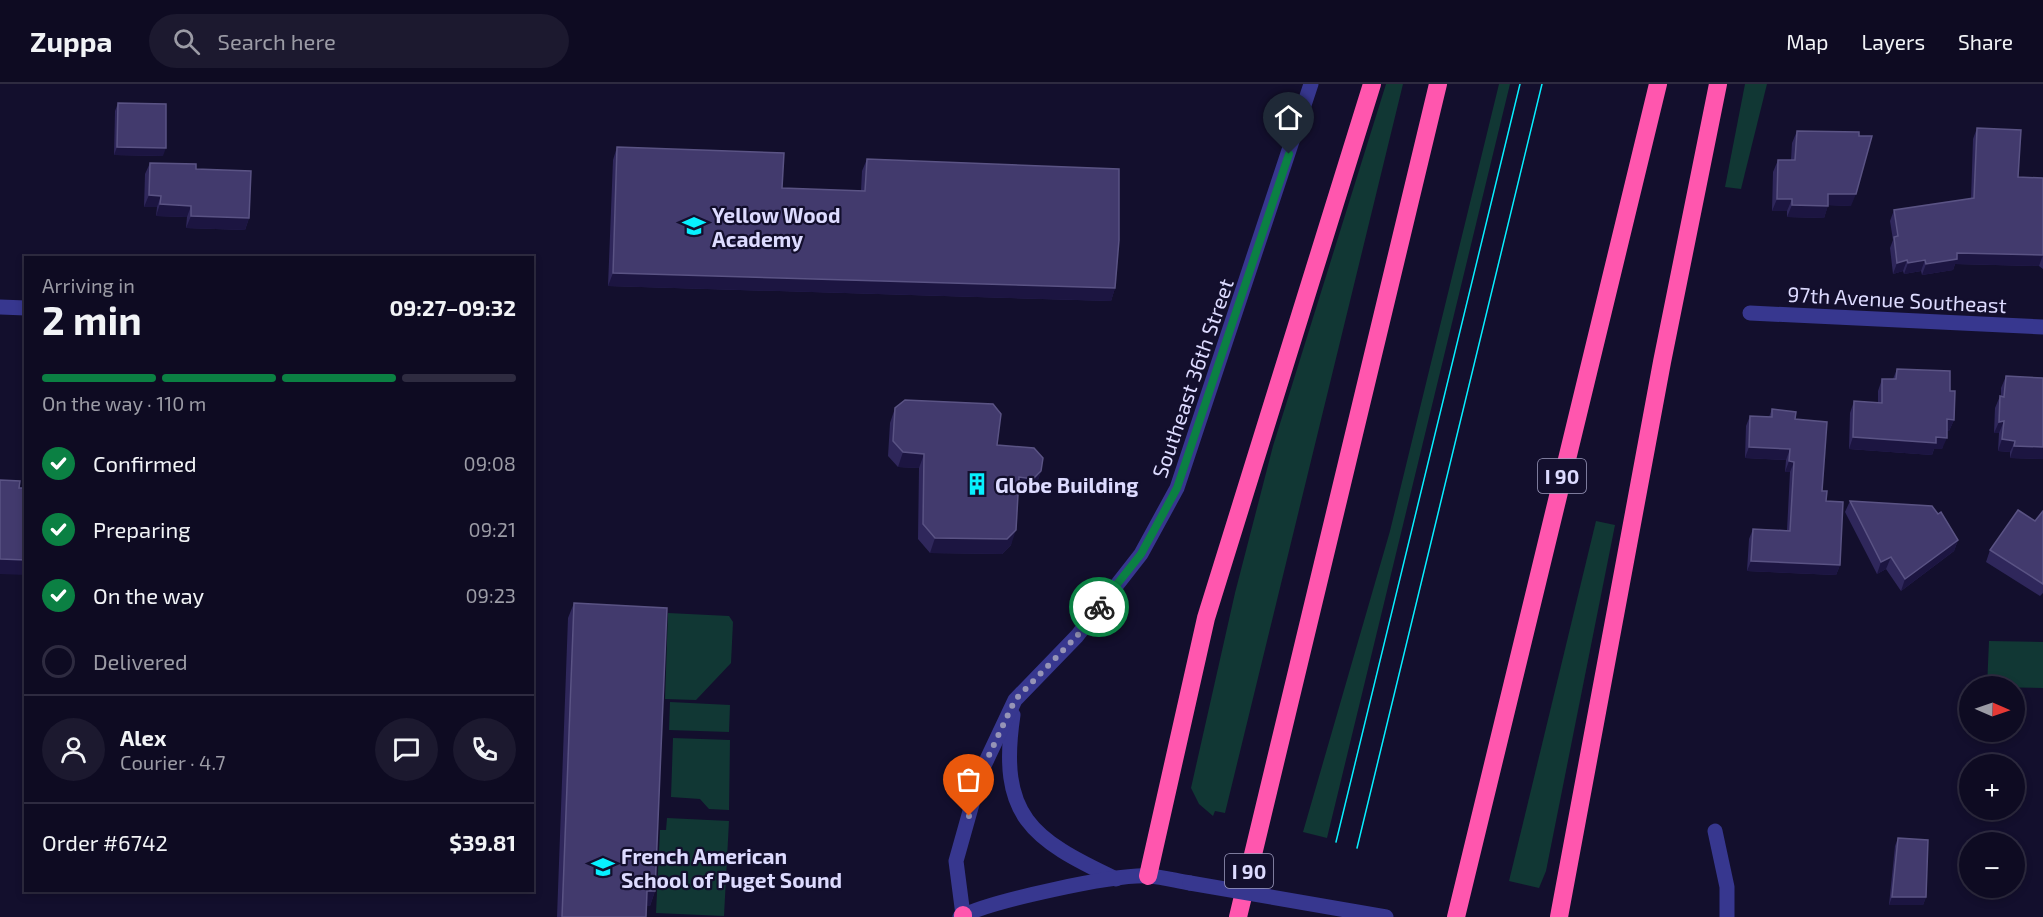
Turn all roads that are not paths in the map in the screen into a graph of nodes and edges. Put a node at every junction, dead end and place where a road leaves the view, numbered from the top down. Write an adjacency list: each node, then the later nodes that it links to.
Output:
1 (1311, 84): 10 (street, Southeast 36th Street)
2 (1372, 84): 12 (highway)
3 (1438, 84): 15 (highway, I 90)
4 (1658, 84): 17 (highway, I 90)
5 (1718, 84): 18 (highway)
6 (0, 307): 7 (street)
7 (24, 308)
8 (1750, 313): 9 (street, 97th Avenue Southeast)
9 (2043, 327)
10 (1015, 700): 13 (street); 14 (street, Southeast 36th Street)
11 (1715, 831): 19 (street)
12 (1148, 876): 13 (street); 16 (street, bridge)
13 (1116, 879): 14 (street)
14 (962, 916)
15 (1238, 917)
16 (1386, 917)
17 (1456, 917)
18 (1559, 917)
19 (1727, 917)

